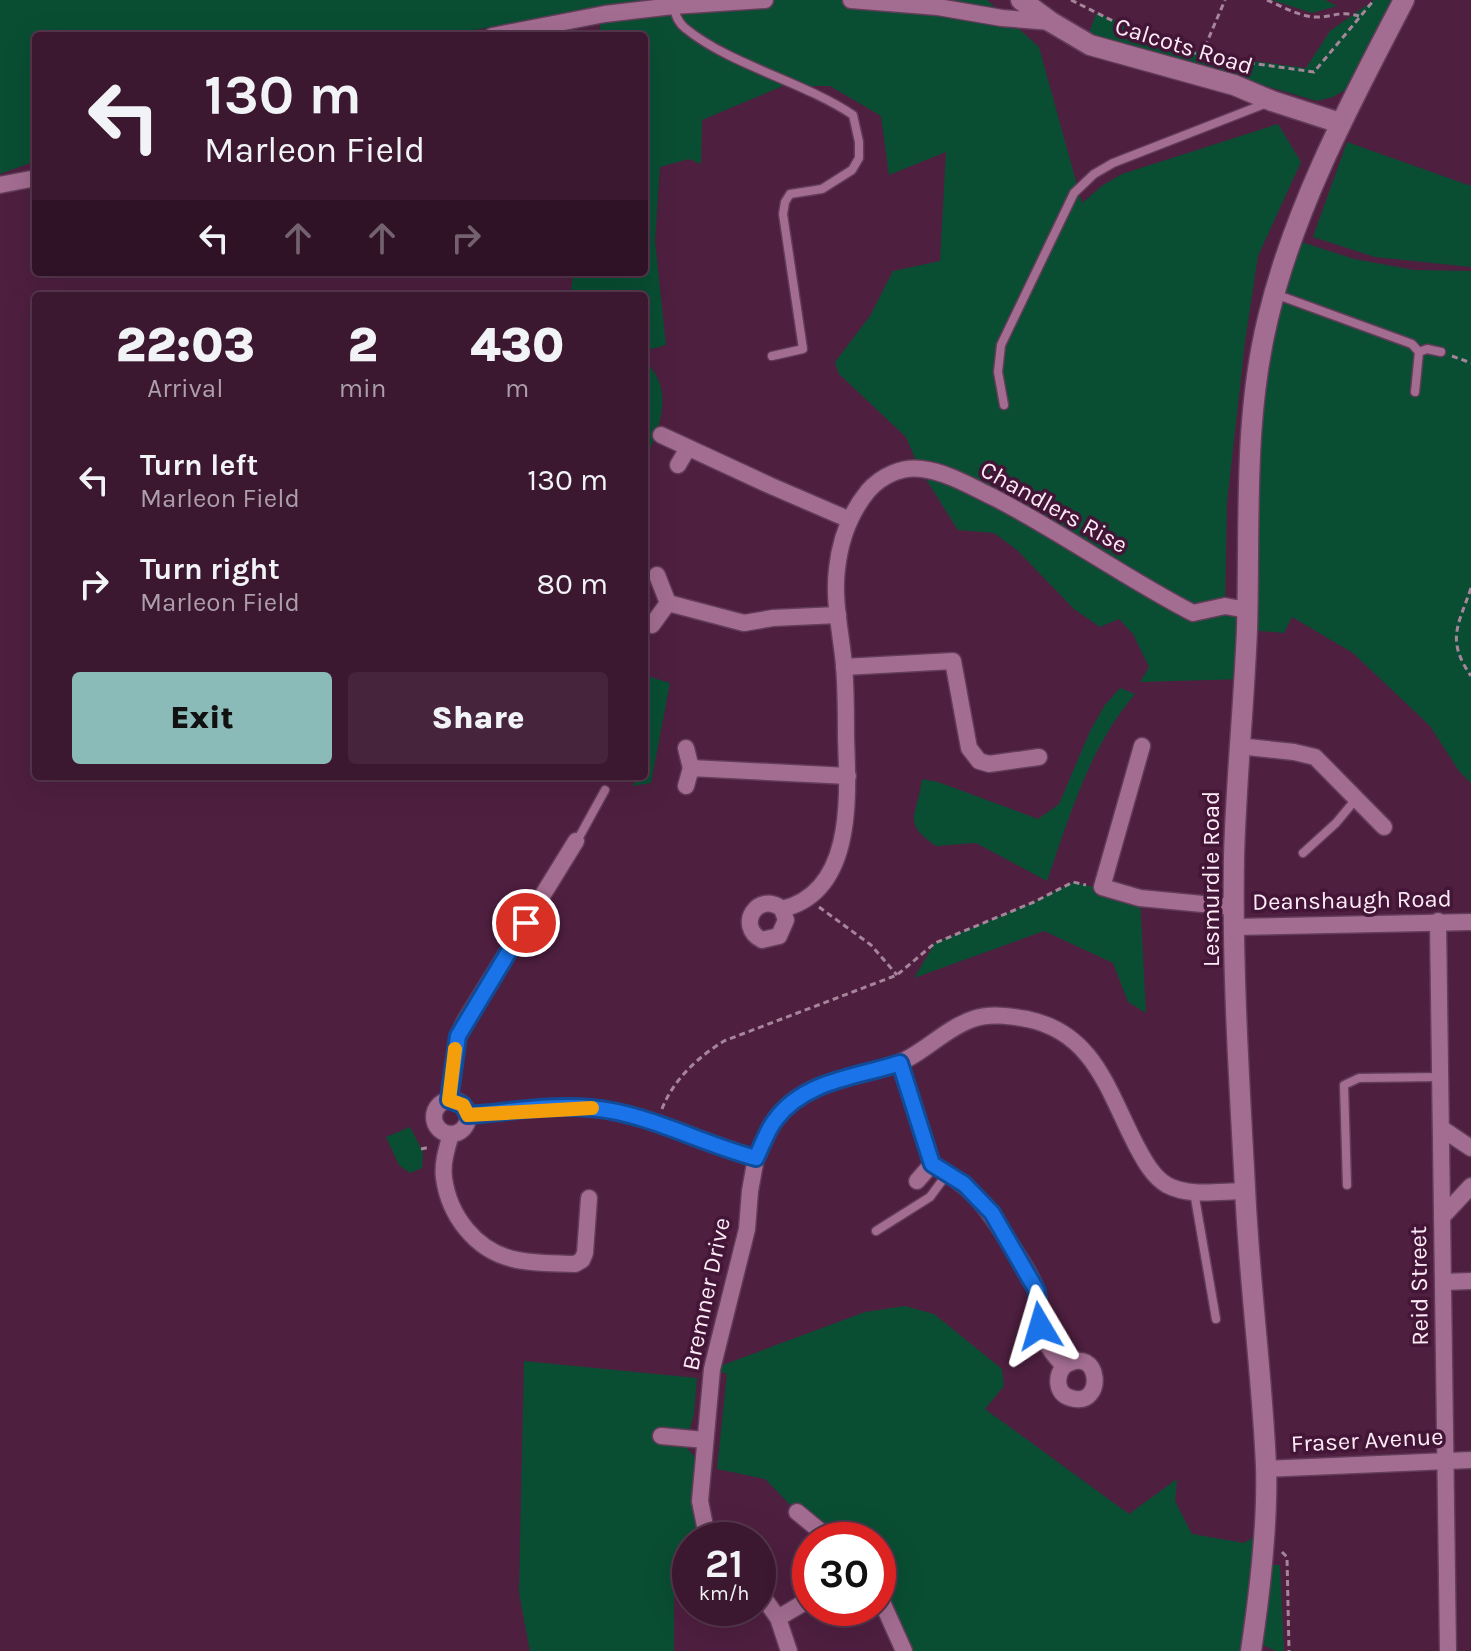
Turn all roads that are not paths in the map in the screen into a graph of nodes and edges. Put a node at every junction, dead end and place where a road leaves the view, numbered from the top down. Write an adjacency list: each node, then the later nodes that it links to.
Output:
1 (765, 0): 5 (street)
2 (851, 0): 6 (street)
3 (1021, 0): 6 (street, Calcots Road)
4 (1404, 0): 9 (street, Lesmurdie Road)
5 (673, 6): 7 (street); 15 (lane)
6 (1051, 22): 8 (street, Calcots Road)
7 (513, 32)
8 (1272, 101): 9 (street, Calcots Road); 17 (lane)
9 (1340, 123): 12 (street, Lesmurdie Road)
10 (32, 179): 11 (street)
11 (0, 185)
12 (1274, 294): 13 (lane); 24 (street, Lesmurdie Road)
13 (1419, 352): 14 (lane); 16 (lane)
14 (1441, 352)
15 (772, 356)
16 (1415, 392)
17 (1004, 405)
18 (661, 435): 19 (street)
19 (688, 448): 20 (street); 21 (street)
20 (678, 465)
21 (850, 520): 24 (street, Chandlers Rise); 25 (street, Chandlers Rise)
22 (657, 575): 23 (street)
23 (668, 603): 25 (street); 26 (street)
24 (1247, 610): 29 (street, Lesmurdie Road)
25 (838, 615): 27 (street, Chandlers Rise)
26 (652, 625)
27 (844, 667): 31 (street); 33 (street, Chandlers Rise)
28 (1142, 746): 41 (street, Deanshaugh Road)
29 (1238, 746): 36 (street); 41 (street, Lesmurdie Road)
30 (686, 748): 32 (street)
31 (1039, 757)
32 (691, 768): 33 (street); 34 (street)
33 (848, 776): 40 (street, Chandlers Rise)
34 (686, 786)
35 (605, 790): 38 (lane)
36 (1357, 798): 37 (street); 39 (lane)
37 (1384, 827)
38 (576, 841): 46 (street)
39 (1303, 853)
40 (782, 909)
41 (1234, 917): 42 (street, Deanshaugh Road); 57 (street, Lesmurdie Road)
42 (1438, 921): 43 (street, Deanshaugh Road); 45 (street, Reid Street)
43 (1471, 922)
44 (900, 1063): 51 (street, Bremner Drive); 52 (street); 58 (street, Bremner Drive)
45 (1442, 1077): 48 (street, Reid Street); 55 (lane)
46 (449, 1100): 47 (street); 49 (street)
47 (468, 1115): 49 (street); 51 (street)
48 (1441, 1128): 50 (street); 60 (street, Reid Street)
49 (444, 1140): 59 (street)
50 (1471, 1148)
51 (756, 1158): 67 (street, Bremner Drive)
52 (932, 1164): 53 (street); 54 (street)
53 (948, 1173): 61 (lane); 65 (street)
54 (917, 1181)
55 (1347, 1185)
56 (1471, 1186): 60 (street)
57 (1245, 1191): 58 (street); 70 (street, Lesmurdie Road)
58 (1194, 1192): 64 (lane)
59 (589, 1198)
60 (1442, 1217): 63 (street, Reid Street)
61 (876, 1231)
62 (1471, 1281): 63 (street)
63 (1444, 1282): 69 (street, Reid Street)
64 (1216, 1319)
65 (1064, 1366)
66 (661, 1436): 67 (street)
67 (705, 1440): 72 (street, Bremner Drive)
68 (1471, 1460): 69 (street, Fraser Avenue)
69 (1447, 1461): 70 (street, Fraser Avenue); 81 (street, Reid Street)
70 (1266, 1469): 78 (street, Lesmurdie Road)
71 (797, 1512): 73 (street)
72 (704, 1522)
73 (809, 1522)
74 (792, 1610): 76 (street)
75 (776, 1615): 76 (street)
76 (778, 1618): 79 (street)
77 (893, 1626): 80 (street)
78 (1254, 1650)
79 (789, 1651)
80 (904, 1651)
81 (1448, 1651)

